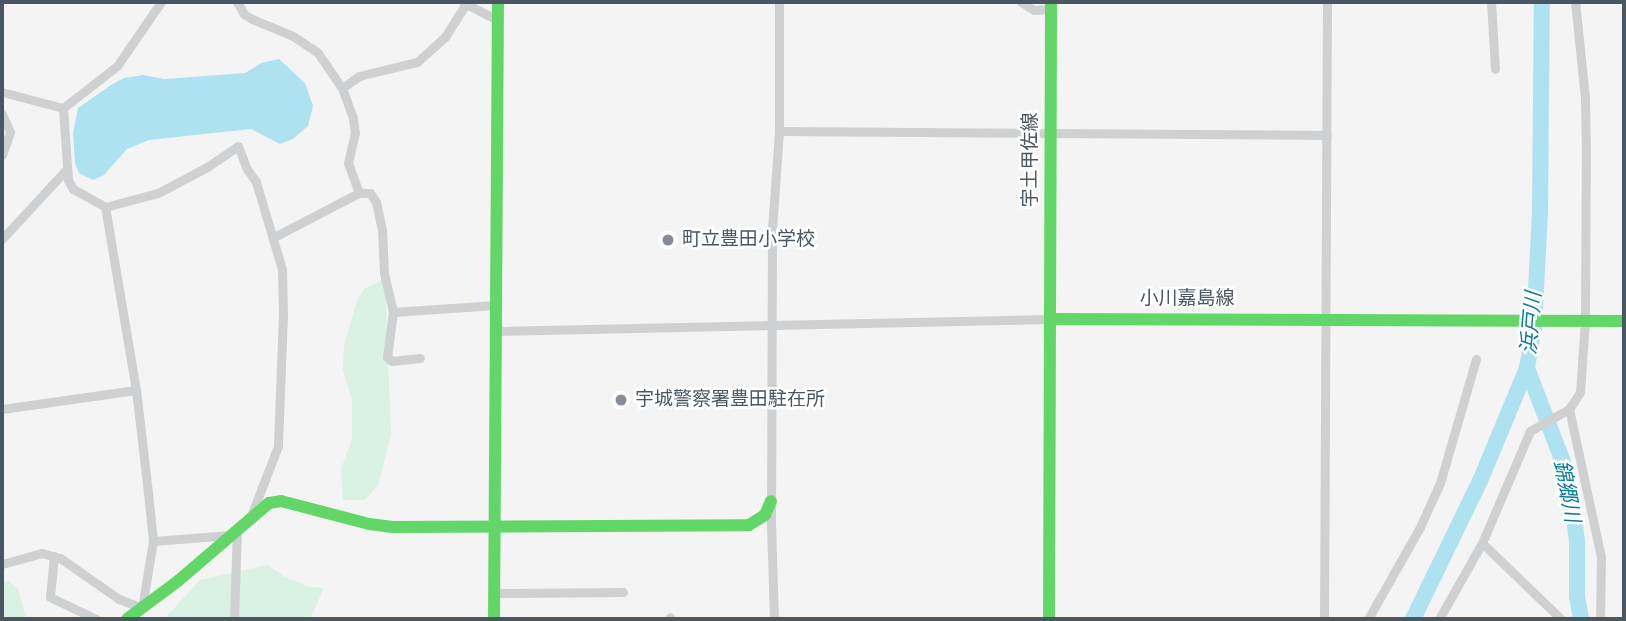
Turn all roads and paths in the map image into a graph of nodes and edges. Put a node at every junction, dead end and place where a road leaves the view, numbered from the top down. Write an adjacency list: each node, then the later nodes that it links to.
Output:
1 (161, 2): 15 (street)
2 (237, 2): 13 (street)
3 (498, 2): 11 (street)
4 (779, 2): 17 (street)
5 (1021, 2): 10 (street)
6 (1327, 2): 19 (street)
7 (1491, 2): 12 (street)
8 (1575, 2): 30 (street)
9 (465, 3): 11 (street); 13 (street)
10 (1051, 6): 18 (street, 宇土甲佐線)
11 (498, 20): 26 (street)
12 (1495, 69)
13 (342, 88): 22 (street)
14 (2, 92): 15 (street)
15 (63, 108): 21 (street)
16 (2, 114): 20 (street)
17 (779, 131): 18 (street); 32 (street)
18 (1051, 134): 19 (street); 29 (street, 宇土甲佐線)
19 (1327, 135): 28 (street)
20 (2, 155)
21 (66, 170): 23 (street); 25 (street)
22 (359, 193): 24 (street); 27 (street)
23 (105, 207): 24 (street); 36 (street)
24 (274, 237): 40 (street)
25 (2, 239)
26 (496, 305): 27 (street); 33 (street)
27 (393, 312): 34 (street)
28 (1326, 318): 29 (street, 小川嘉島線); 30 (street, 小川嘉島線); 56 (street)
29 (1050, 319): 32 (street); 55 (street)
30 (1586, 320): 31 (street, 小川嘉島線); 38 (street)
31 (1624, 321)
32 (773, 324): 33 (street); 39 (street)
33 (495, 331): 41 (street)
34 (420, 358)
35 (1476, 359): 57 (street)
36 (136, 390): 37 (street); 43 (street)
37 (2, 409)
38 (1567, 411): 44 (street); 60 (street)
39 (771, 500): 41 (street); 54 (street)
40 (251, 516): 41 (street); 42 (street)
41 (495, 526): 48 (street)
42 (234, 532): 43 (street); 49 (street); 52 (street)
43 (153, 541): 49 (street)
44 (1482, 543): 58 (street); 59 (street)
45 (54, 556): 46 (street); 49 (street); 50 (street)
46 (2, 564)
47 (623, 592): 48 (street)
48 (494, 593): 53 (street)
49 (142, 608): 51 (street)
50 (96, 619)
51 (127, 619)
52 (234, 619)
53 (494, 619)
54 (774, 619)
55 (1049, 619)
56 (1324, 619)
57 (1368, 619)
58 (1439, 619)
59 (1561, 619)
60 (1600, 619)

